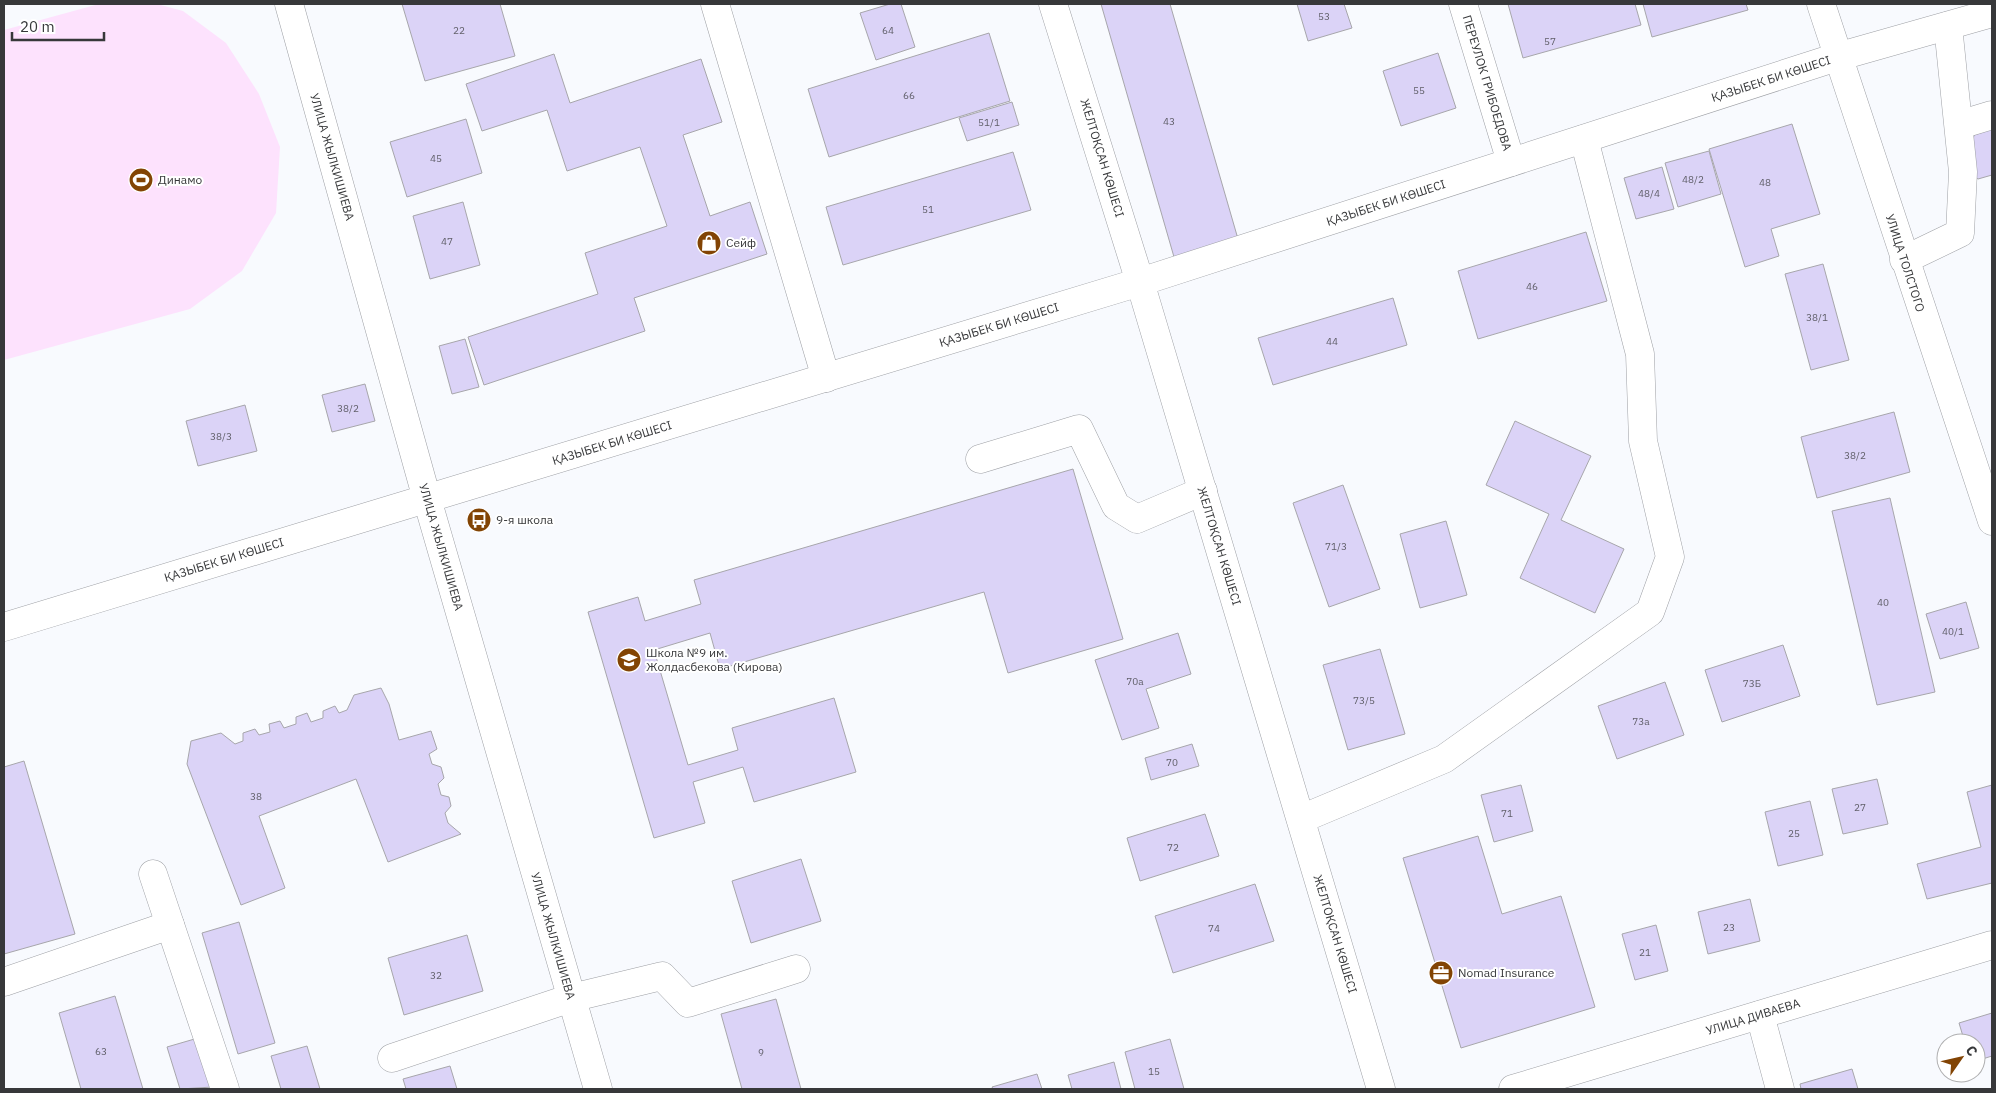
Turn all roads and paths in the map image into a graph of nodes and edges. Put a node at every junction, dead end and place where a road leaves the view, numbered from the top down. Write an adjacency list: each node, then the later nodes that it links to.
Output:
1 (289, 4): 18 (street, УЛИЦА ЖЫЛКИШИЕВА)
2 (715, 4): 15 (street)
3 (1053, 4): 14 (street, ЖЕЛТОҚСАН КӨШЕСІ)
4 (1463, 4): 12 (street, ПЕРЕУЛОК ГРИБОЕДОВА)
5 (1821, 4): 8 (street, УЛИЦА ТОЛСТОГО)
6 (1992, 14): 7 (street, ҚАЗЫБЕК БИ КӨШЕСІ)
7 (1948, 26): 8 (street, ҚАЗЫБЕК БИ КӨШЕСІ); 10 (street)
8 (1837, 57): 11 (street, ҚАЗЫБЕК БИ КӨШЕСІ); 13 (street, УЛИЦА ТОЛСТОГО)
9 (1992, 115): 10 (street)
10 (1959, 125): 13 (street)
11 (1584, 139): 12 (street, ҚАЗЫБЕК БИ КӨШЕСІ); 21 (street)
12 (1512, 162): 14 (street, ҚАЗЫБЕК БИ КӨШЕСІ)
13 (1904, 260): 19 (street, УЛИЦА ТОЛСТОГО)
14 (1140, 282): 15 (street, ҚАЗЫБЕК БИ КӨШЕСІ); 17 (street, ЖЕЛТОҚСАН КӨШЕСІ)
15 (826, 378): 18 (street, ҚАЗЫБЕК БИ КӨШЕСІ)
16 (980, 459): 17 (street)
17 (1203, 491): 21 (street, ЖЕЛТОҚСАН КӨШЕСІ)
18 (427, 499): 20 (street, ҚАЗЫБЕК БИ КӨШЕСІ); 27 (street, УЛИЦА ЖЫЛКИШИЕВА)
19 (1992, 521)
20 (4, 627)
21 (1301, 819): 32 (street, ЖЕЛТОҚСАН КӨШЕСІ)
22 (153, 874): 23 (street)
23 (170, 925): 26 (street); 30 (street)
24 (1992, 945): 28 (street, УЛИЦА ДИВАЕВА)
25 (796, 970): 27 (street)
26 (4, 982)
27 (571, 998): 29 (street); 31 (street, УЛИЦА ЖЫЛКИШИЕВА)
28 (1760, 1015): 33 (street, УЛИЦА ДИВАЕВА); 34 (street)
29 (392, 1058)
30 (225, 1089)
31 (598, 1089)
32 (1381, 1089)
33 (1513, 1089)
34 (1780, 1089)

